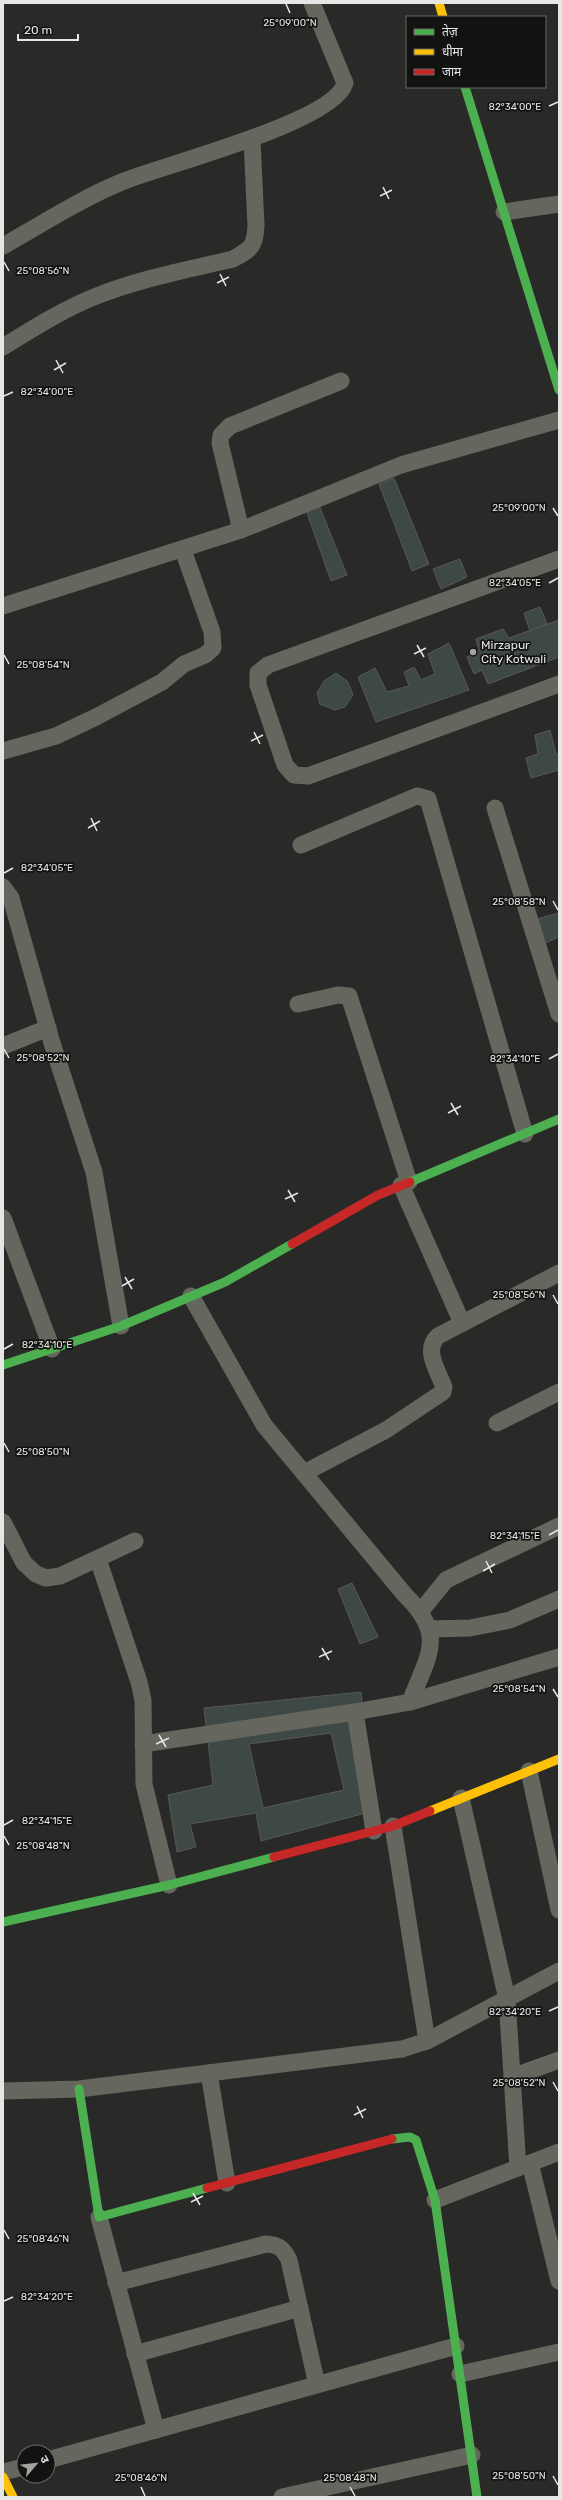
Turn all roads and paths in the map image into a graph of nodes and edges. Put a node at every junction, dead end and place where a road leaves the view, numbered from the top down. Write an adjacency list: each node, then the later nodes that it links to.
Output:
1 (312, 3): 5 (street)
2 (439, 3): 3 (street)
3 (444, 16)
4 (465, 88): 7 (street)
5 (252, 139): 8 (street); 9 (street)
6 (559, 204): 7 (street)
7 (504, 212): 11 (street)
8 (3, 246)
9 (3, 347)
10 (341, 381): 13 (street)
11 (559, 390)
12 (559, 420): 13 (street)
13 (241, 530): 14 (street)
14 (183, 550): 16 (street); 18 (street)
15 (559, 559): 17 (street)
16 (3, 606)
17 (559, 684)
18 (3, 751)
19 (495, 808): 23 (street)
20 (301, 845): 27 (street)
21 (3, 887): 24 (street)
22 (298, 1004): 28 (street)
23 (559, 1014)
24 (48, 1028): 25 (street); 33 (street)
25 (3, 1046)
26 (559, 1120): 27 (street)
27 (525, 1134): 28 (street)
28 (405, 1184): 31 (street); 32 (street)
29 (3, 1218): 34 (street)
30 (559, 1273): 32 (street)
31 (191, 1296): 33 (street); 38 (street)
32 (462, 1324): 38 (street)
33 (121, 1326): 34 (street)
34 (52, 1349): 35 (street)
35 (3, 1365)
36 (559, 1392): 37 (street)
37 (498, 1423)
38 (304, 1473): 44 (street)
39 (3, 1522): 42 (street)
40 (559, 1526): 44 (street)
41 (135, 1541): 42 (street)
42 (98, 1559): 49 (street)
43 (559, 1599): 45 (street)
44 (421, 1611): 45 (street)
45 (430, 1629): 47 (street)
46 (559, 1657): 47 (street)
47 (410, 1702): 48 (street)
48 (355, 1712): 49 (street); 54 (street)
49 (143, 1744): 56 (street)
50 (559, 1759): 51 (street)
51 (529, 1771): 52 (street); 55 (street)
52 (462, 1798): 53 (street); 60 (street)
53 (393, 1826): 54 (street); 61 (street)
54 (374, 1831): 56 (street)
55 (556, 1879): 57 (street)
56 (169, 1885): 58 (street)
57 (559, 1910)
58 (3, 1922)
59 (559, 1972): 60 (street)
60 (506, 1999): 61 (street); 64 (street)
61 (427, 2041): 63 (street)
62 (559, 2060): 64 (street)
63 (209, 2073): 65 (street); 69 (street)
64 (512, 2077): 68 (street)
65 (79, 2089): 66 (street); 71 (street)
66 (3, 2091)
67 (559, 2152): 68 (street)
68 (524, 2166): 70 (street); 72 (street)
69 (227, 2183): 70 (street); 71 (street)
70 (435, 2200): 76 (street)
71 (99, 2217): 74 (street)
72 (556, 2256): 73 (street)
73 (559, 2281)
74 (116, 2283): 75 (street); 78 (street)
75 (300, 2308): 78 (street); 80 (street)
76 (456, 2346): 79 (street); 80 (street)
77 (559, 2352): 79 (street)
78 (136, 2354): 81 (street)
79 (460, 2374): 82 (street)
80 (317, 2385): 81 (street)
81 (156, 2430): 83 (street)
82 (472, 2455): 88 (street); 89 (street)
83 (56, 2458)
84 (16, 2468): 85 (street)
85 (3, 2472)
86 (3, 2477): 87 (street)
87 (13, 2497)
88 (282, 2497)
89 (477, 2497)

